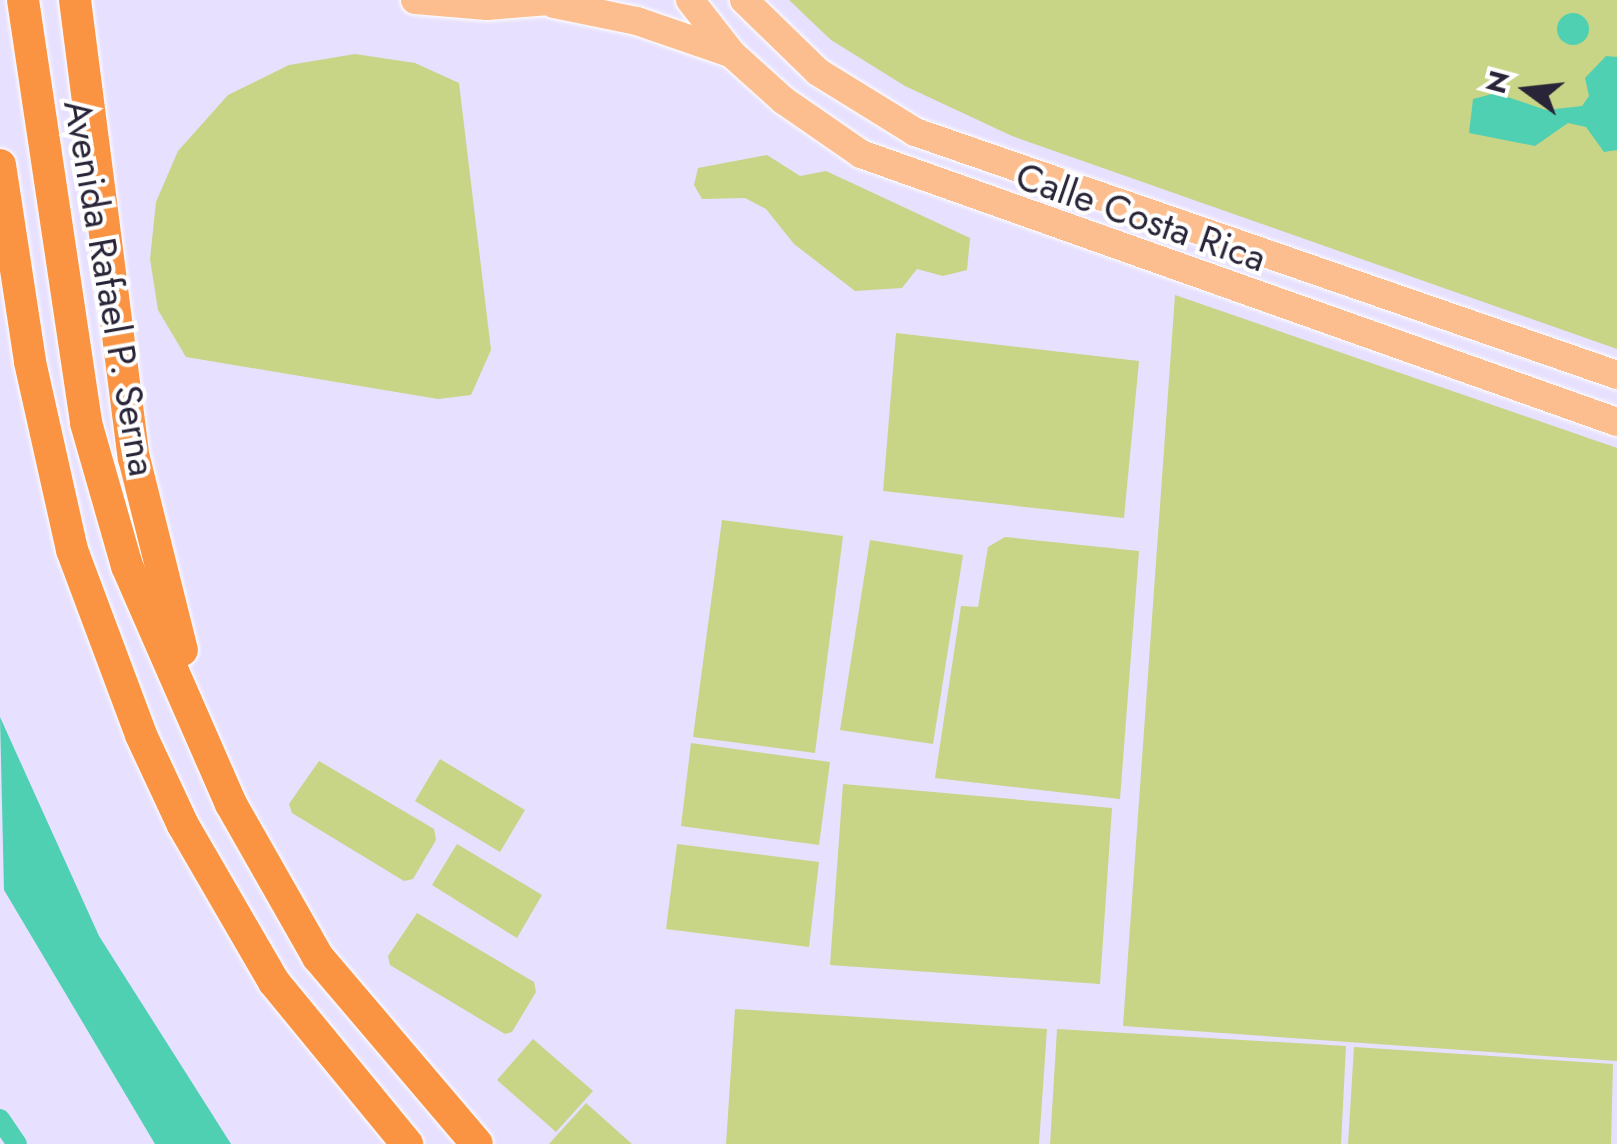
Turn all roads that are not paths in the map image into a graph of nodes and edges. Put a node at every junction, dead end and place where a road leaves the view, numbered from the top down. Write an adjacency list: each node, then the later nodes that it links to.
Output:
1 (23, 0): 11 (highway, Avenida Rafael P. Serna)
2 (415, 0): 6 (main road)
3 (690, 0): 7 (main road, Calle Costa Rica)
4 (744, 0): 9 (main road, Calle Costa Rica)
5 (75, 1): 11 (highway)
6 (557, 2): 7 (main road)
7 (732, 54): 10 (main road, Calle Costa Rica)
8 (0, 166): 12 (highway)
9 (1617, 376)
10 (1617, 422)
11 (194, 724): 13 (highway, Avenida Rafael P. Serna)
12 (407, 1144)
13 (477, 1144)

